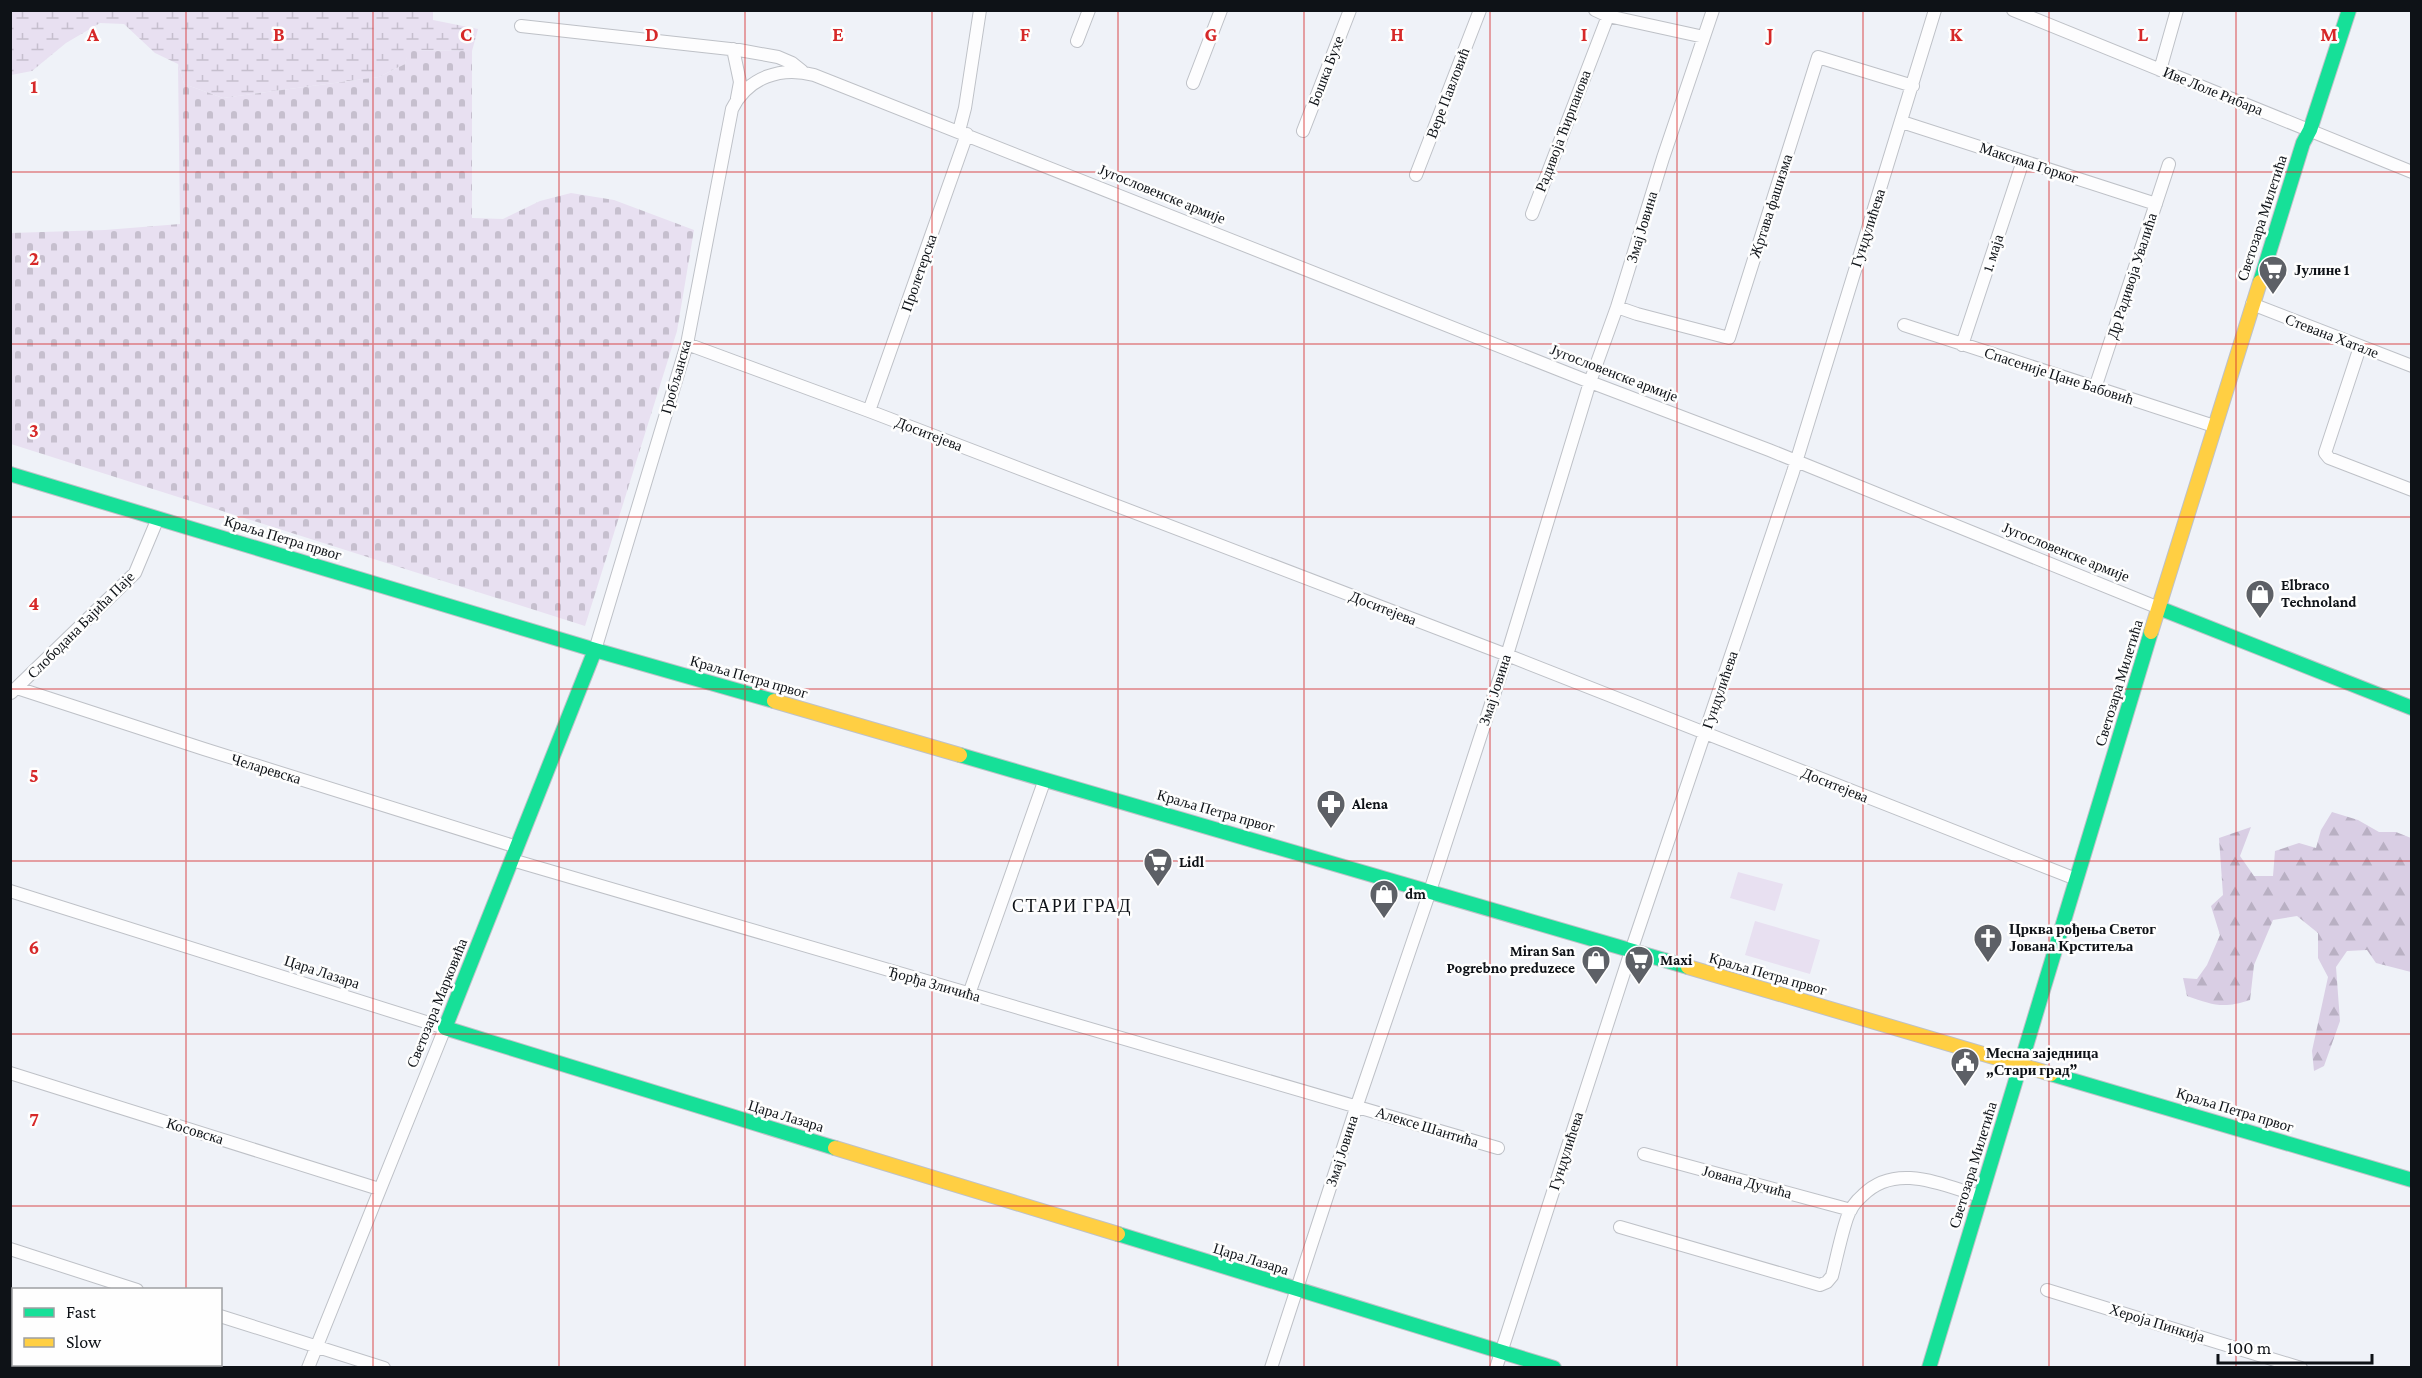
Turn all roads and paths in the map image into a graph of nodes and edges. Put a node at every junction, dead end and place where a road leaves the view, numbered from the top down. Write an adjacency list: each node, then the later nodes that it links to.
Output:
1 (980, 10): 25 (street, Пролетерска)
2 (1089, 10): 15 (street)
3 (1221, 10): 19 (street)
4 (1350, 10): 24 (street, Бошка Бухе)
5 (1480, 10): 29 (street, Вере Павловић)
6 (1595, 10): 12 (street)
7 (1713, 10): 14 (street, Змај Јовина)
8 (1935, 10): 20 (street, Гундулићева)
9 (2013, 10): 17 (street, Иве Лоле Рибара)
10 (2177, 10): 17 (street)
11 (2349, 10): 23 (main road, Светозара Милетића)
12 (1608, 16): 14 (street); 31 (street, Радивоја Ћирпанова)
13 (521, 26): 16 (street, Југословенске армије)
14 (1704, 37): 33 (street, Змај Јовина)
15 (1077, 41)
16 (733, 49): 18 (street, Југословенске армије); 21 (street)
17 (2160, 70): 23 (street, Иве Лоле Рибара)
18 (803, 72): 21 (street, Југословенске армије); 25 (street, Југословенске армије)
19 (1193, 83)
20 (1913, 86): 22 (street, Гундулићева); 33 (street, Жртава фашизма)
21 (737, 99): 35 (street, Гробљанска)
22 (1902, 122): 26 (street, Максима Горког); 43 (street, Гундулићева)
23 (2310, 130): 28 (street, Иве Лоле Рибара); 32 (main road, Светозара Милетића)
24 (1303, 131)
25 (963, 133): 39 (street, Југословенске армије); 41 (street, Пролетерска)
26 (2023, 161): 30 (street, Максима Горког); 36 (street, 1. маја)
27 (2169, 164): 30 (street, Др Радивоја Увалића)
28 (2412, 172)
29 (1416, 175)
30 (2156, 204): 40 (street, Др Радивоја Увалића)
31 (1532, 214)
32 (2252, 304): 37 (street, Стевана Хатале); 42 (main road, Светозара Милетића)
33 (1617, 307): 39 (street, Змај Јовина)
34 (1904, 326): 36 (street, Спасеније Цане Бабовић)
35 (687, 344): 41 (street, Доситејева); 48 (street, Гробљанска)
36 (1962, 345): 40 (street, Спасеније Цане Бабовић)
37 (2360, 347): 38 (street, Стевана Хатале); 45 (street)
38 (2412, 366)
39 (1590, 382): 43 (street, Југословенске армије); 49 (street, Змај Јовина)
40 (2095, 388): 42 (street, Спасеније Цане Бабовић)
41 (869, 411): 49 (street, Доситејева)
42 (2214, 426): 47 (main road, Светозара Милетића)
43 (1796, 461): 47 (street, Југословенске армије); 52 (street, Гундулићева)
44 (10, 474): 46 (main road, Краља Петра првог)
45 (2412, 490)
46 (158, 518): 48 (main road, Краља Петра првог); 50 (street, Слободана Бајића Паје)
47 (2159, 608): 51 (main road, Југословенске армије); 55 (main road, Светозара Милетића)
48 (595, 650): 53 (main road, Краља Петра првог); 54 (main road, Светозара Марковића)
49 (1507, 655): 52 (street, Доситејева); 57 (street, Змај Јовина)
50 (14, 691): 54 (street, Челаревска)
51 (2412, 708)
52 (1705, 734): 55 (street, Доситејева); 58 (street, Гундулићева)
53 (1045, 779): 57 (main road, Краља Петра првог); 59 (street)
54 (515, 854): 59 (street, Ђорђа Зличића); 60 (main road, Светозара Марковића)
55 (2076, 879): 61 (main road, Светозара Милетића)
56 (10, 891): 60 (street, Цара Лазара)
57 (1430, 891): 58 (main road, Краља Петра првог); 63 (street, Змај Јовина)
58 (1631, 951): 61 (main road, Краља Петра првог); 77 (street, Гундулићева)
59 (969, 994): 63 (street, Ђорђа Зличића)
60 (445, 1028): 67 (street, Светозара Марковића); 73 (main road, Цара Лазара)
61 (2019, 1064): 66 (main road, Краља Петра првог); 68 (main road, Светозара Милетића)
62 (10, 1073): 67 (street, Косовска)
63 (1357, 1105): 64 (street, Алексе Шантића); 73 (street, Змај Јовина)
64 (1498, 1148)
65 (1644, 1154): 69 (street, Јована Дучића)
66 (2412, 1180)
67 (379, 1189): 76 (street, Светозара Марковића)
68 (1980, 1196): 69 (street); 83 (main road, Светозара Милетића)
69 (1851, 1210): 70 (street)
70 (1620, 1227)
71 (10, 1249): 72 (street)
72 (131, 1288)
73 (1295, 1290): 77 (main road, Цара Лазара); 80 (street, Змај Јовина)
74 (2047, 1290): 84 (street, Хероја Пинкија)
75 (222, 1317): 76 (street)
76 (316, 1347): 78 (street, Светозара Марковића); 79 (street)
77 (1502, 1351): 81 (street, Гундулићева); 82 (main road, Цара Лазара)
78 (308, 1368)
79 (384, 1368)
80 (1271, 1368)
81 (1496, 1368)
82 (1554, 1368)
83 (1929, 1368)
84 (2301, 1368)

